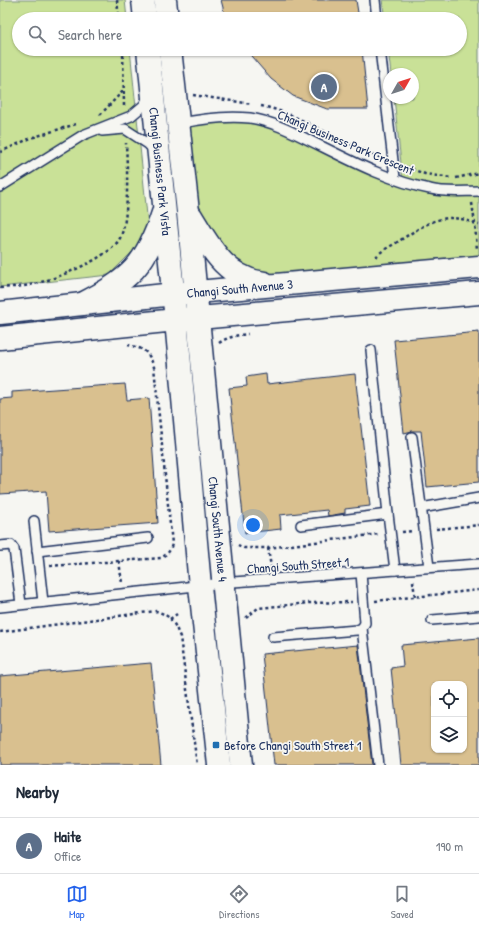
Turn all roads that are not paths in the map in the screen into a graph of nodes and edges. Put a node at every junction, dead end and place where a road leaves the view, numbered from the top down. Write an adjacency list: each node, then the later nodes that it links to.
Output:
1 (143, 0): 4 (main road)
2 (165, 0): 5 (main road)
3 (374, 0): 6 (lane)
4 (144, 12)
5 (166, 12)
6 (376, 12)
7 (149, 56): 10 (main road, Changi Business Park Vista)
8 (170, 56): 11 (main road, Changi Business Park Vista)
9 (381, 56): 14 (lane)
10 (152, 88): 11 (main road, Changi Business Park Vista); 12 (lane)
11 (172, 125): 13 (main road, Changi Business Park Vista); 14 (lane, Changi Business Park Crescent); 18 (main road, Changi Business Park Vista)
12 (90, 132): 13 (lane); 15 (lane)
13 (158, 154): 17 (main road, Changi Business Park Vista)
14 (394, 178): 16 (lane, Changi Business Park Crescent)
15 (0, 187)
16 (479, 191)
17 (165, 206): 21 (main road, Changi Business Park Vista); 23 (main road)
18 (188, 212): 20 (main road); 21 (main road, Changi Business Park Vista)
19 (479, 267): 20 (main road, Changi South Avenue 3)
20 (277, 285): 21 (main road, Changi South Avenue 3)
21 (185, 293): 23 (main road, Changi South Avenue 3); 25 (main road, Changi South Avenue 4); 26 (main road, Changi South Avenue 4)
22 (479, 293): 25 (main road, Changi South Avenue 3)
23 (82, 304): 24 (main road, Changi South Avenue 3)
24 (0, 313)
25 (198, 318): 26 (main road, Changi South Avenue 3); 42 (main road, Changi South Avenue 4)
26 (176, 320): 27 (main road, Changi South Avenue 3); 43 (main road, Changi South Avenue 4)
27 (0, 338)
28 (371, 350): 32 (lane)
29 (412, 437): 31 (lane)
30 (479, 498): 31 (lane)
31 (421, 508): 39 (lane)
32 (388, 514): 34 (lane); 40 (lane)
33 (34, 521): 37 (lane)
34 (301, 525)
35 (148, 538): 37 (lane)
36 (0, 546): 45 (lane)
37 (37, 551): 44 (lane)
38 (479, 564): 39 (lane, Changi South Street 1)
39 (429, 567): 40 (lane, Changi South Street 1)
40 (395, 570): 41 (lane, Changi South Street 1)
41 (360, 573): 42 (lane, Changi South Street 1); 49 (lane)
42 (223, 584): 43 (lane, Changi South Street 1); 52 (main road, Changi South Avenue 4)
43 (200, 586): 44 (lane, Changi South Street 1); 51 (main road, Changi South Avenue 4)
44 (43, 602): 45 (lane, Changi South Street 1)
45 (21, 604): 46 (lane, Changi South Street 1)
46 (0, 607)
47 (479, 616): 48 (lane)
48 (432, 620)
49 (362, 628): 50 (lane); 53 (lane)
50 (273, 637)
51 (219, 765)
52 (240, 765)
53 (378, 765)

